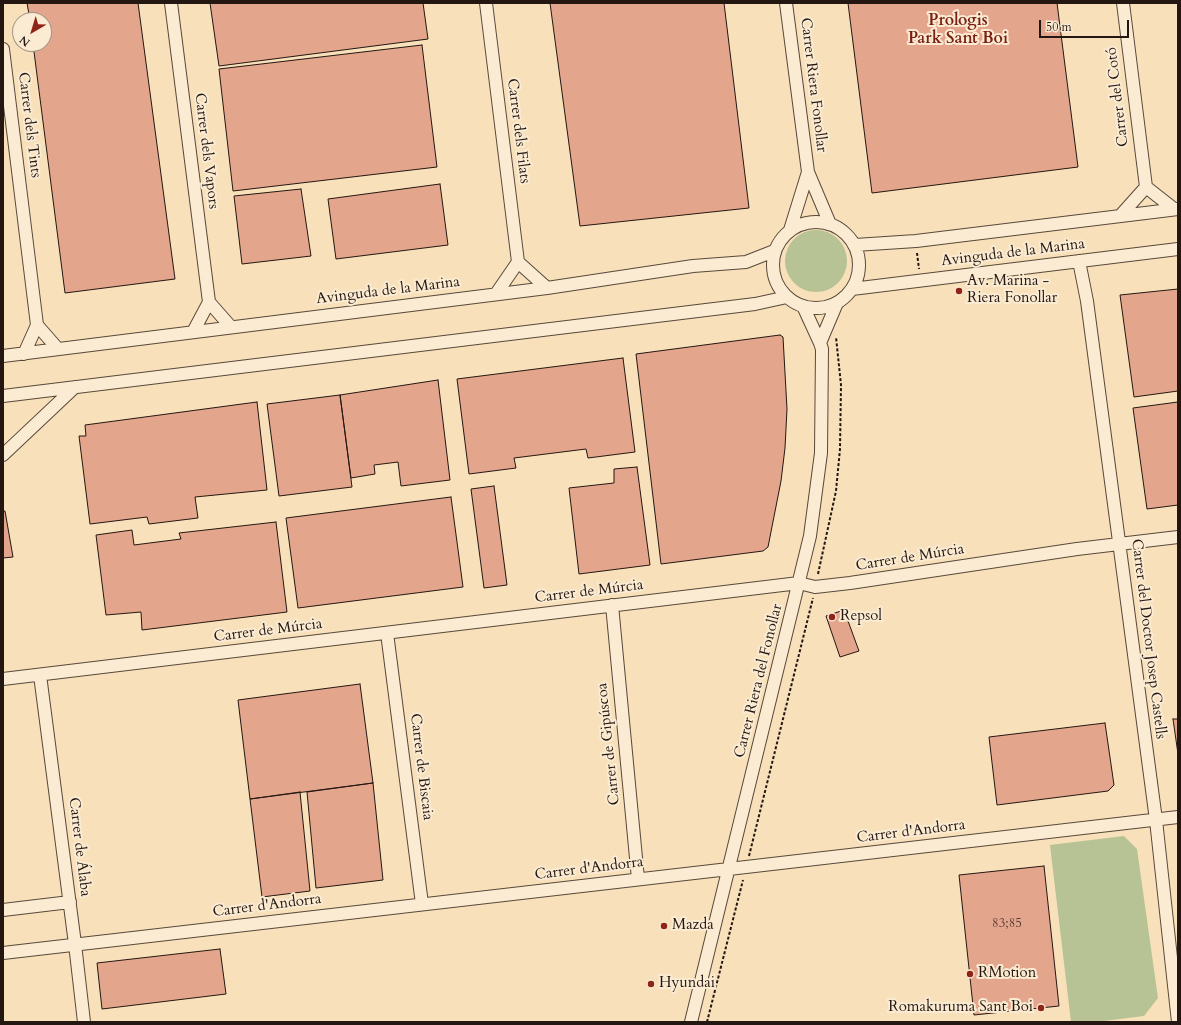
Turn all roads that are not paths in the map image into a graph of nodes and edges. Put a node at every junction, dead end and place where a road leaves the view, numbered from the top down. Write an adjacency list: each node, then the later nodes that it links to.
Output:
1 (171, 3): 24 (street, Carrer dels Vapors)
2 (486, 3): 19 (street, Carrer dels Filats)
3 (786, 3): 9 (street, Carrer Riera Fonollar)
4 (1123, 3): 10 (street, Carrer del Cotó)
5 (3, 49): 6 (street, Carrer dels Tints)
6 (6, 99): 8 (street, Carrer dels Tints)
7 (3, 124): 8 (street)
8 (14, 134): 27 (street, Carrer dels Tints)
9 (808, 172): 13 (street, Carrer Riera Fonollar); 14 (street, Carrer Riera Fonollar)
10 (1146, 187): 11 (street); 12 (street)
11 (1176, 209): 12 (street, Avinguda de la Marina)
12 (1120, 216): 15 (street, Avinguda de la Marina)
13 (830, 224): 14 (street); 15 (street)
14 (790, 230): 17 (street)
15 (855, 245): 21 (street)
16 (1178, 249): 18 (street, Avinguda de la Marina)
17 (774, 252): 20 (street, Avinguda de la Marina); 23 (street)
18 (1079, 261): 21 (street, Avinguda de la Marina); 38 (street, Carrer del Doctor Josep Castells)
19 (518, 262): 20 (street); 22 (street)
20 (547, 288): 22 (street, Avinguda de la Marina)
21 (852, 289): 25 (street)
22 (496, 294): 28 (street, Avinguda de la Marina)
23 (788, 297): 26 (street); 34 (street)
24 (209, 302): 28 (street); 29 (street)
25 (837, 303): 26 (street); 30 (street)
26 (803, 306): 30 (street)
27 (37, 325): 31 (street); 32 (street)
28 (231, 327): 29 (street, Avinguda de la Marina)
29 (193, 332): 31 (street, Avinguda de la Marina)
30 (820, 343): 39 (street, Carrer Riera del Fonollar)
31 (58, 349): 32 (street, Avinguda de la Marina)
32 (24, 354): 33 (street, Avinguda de la Marina)
33 (3, 356)
34 (75, 387): 35 (street); 36 (street)
35 (3, 396)
36 (3, 455)
37 (1178, 536): 38 (street, Carrer de Múrcia)
38 (1120, 544): 39 (street, Carrer de Múrcia); 45 (street, Carrer del Doctor Josep Castells)
39 (799, 583): 40 (street, Carrer de Múrcia); 46 (street, Carrer Riera del Fonollar)
40 (612, 606): 41 (street, Carrer de Múrcia); 47 (street, Carrer de Gipúscoa)
41 (387, 633): 42 (street, Carrer de Múrcia); 49 (street, Carrer de Biscaia)
42 (40, 675): 43 (street, Carrer de Múrcia); 48 (street, Carrer de Álaba)
43 (3, 679)
44 (1178, 817): 45 (street, Carrer d'Andorra)
45 (1156, 820): 46 (street, Carrer d'Andorra); 55 (street, Carrer del Doctor Josep Castells)
46 (730, 869): 47 (street, Carrer d'Andorra); 54 (street, Carrer Riera del Fonollar)
47 (638, 880): 49 (street, Carrer d'Andorra)
48 (70, 902): 50 (street); 51 (street, Carrer de Álaba)
49 (422, 904): 51 (street, Carrer d'Andorra)
50 (3, 910)
51 (75, 944): 52 (street, Carrer d'Andorra); 53 (street, Carrer de Álaba)
52 (3, 953)
53 (84, 1022)
54 (691, 1022)
55 (1178, 1022)

